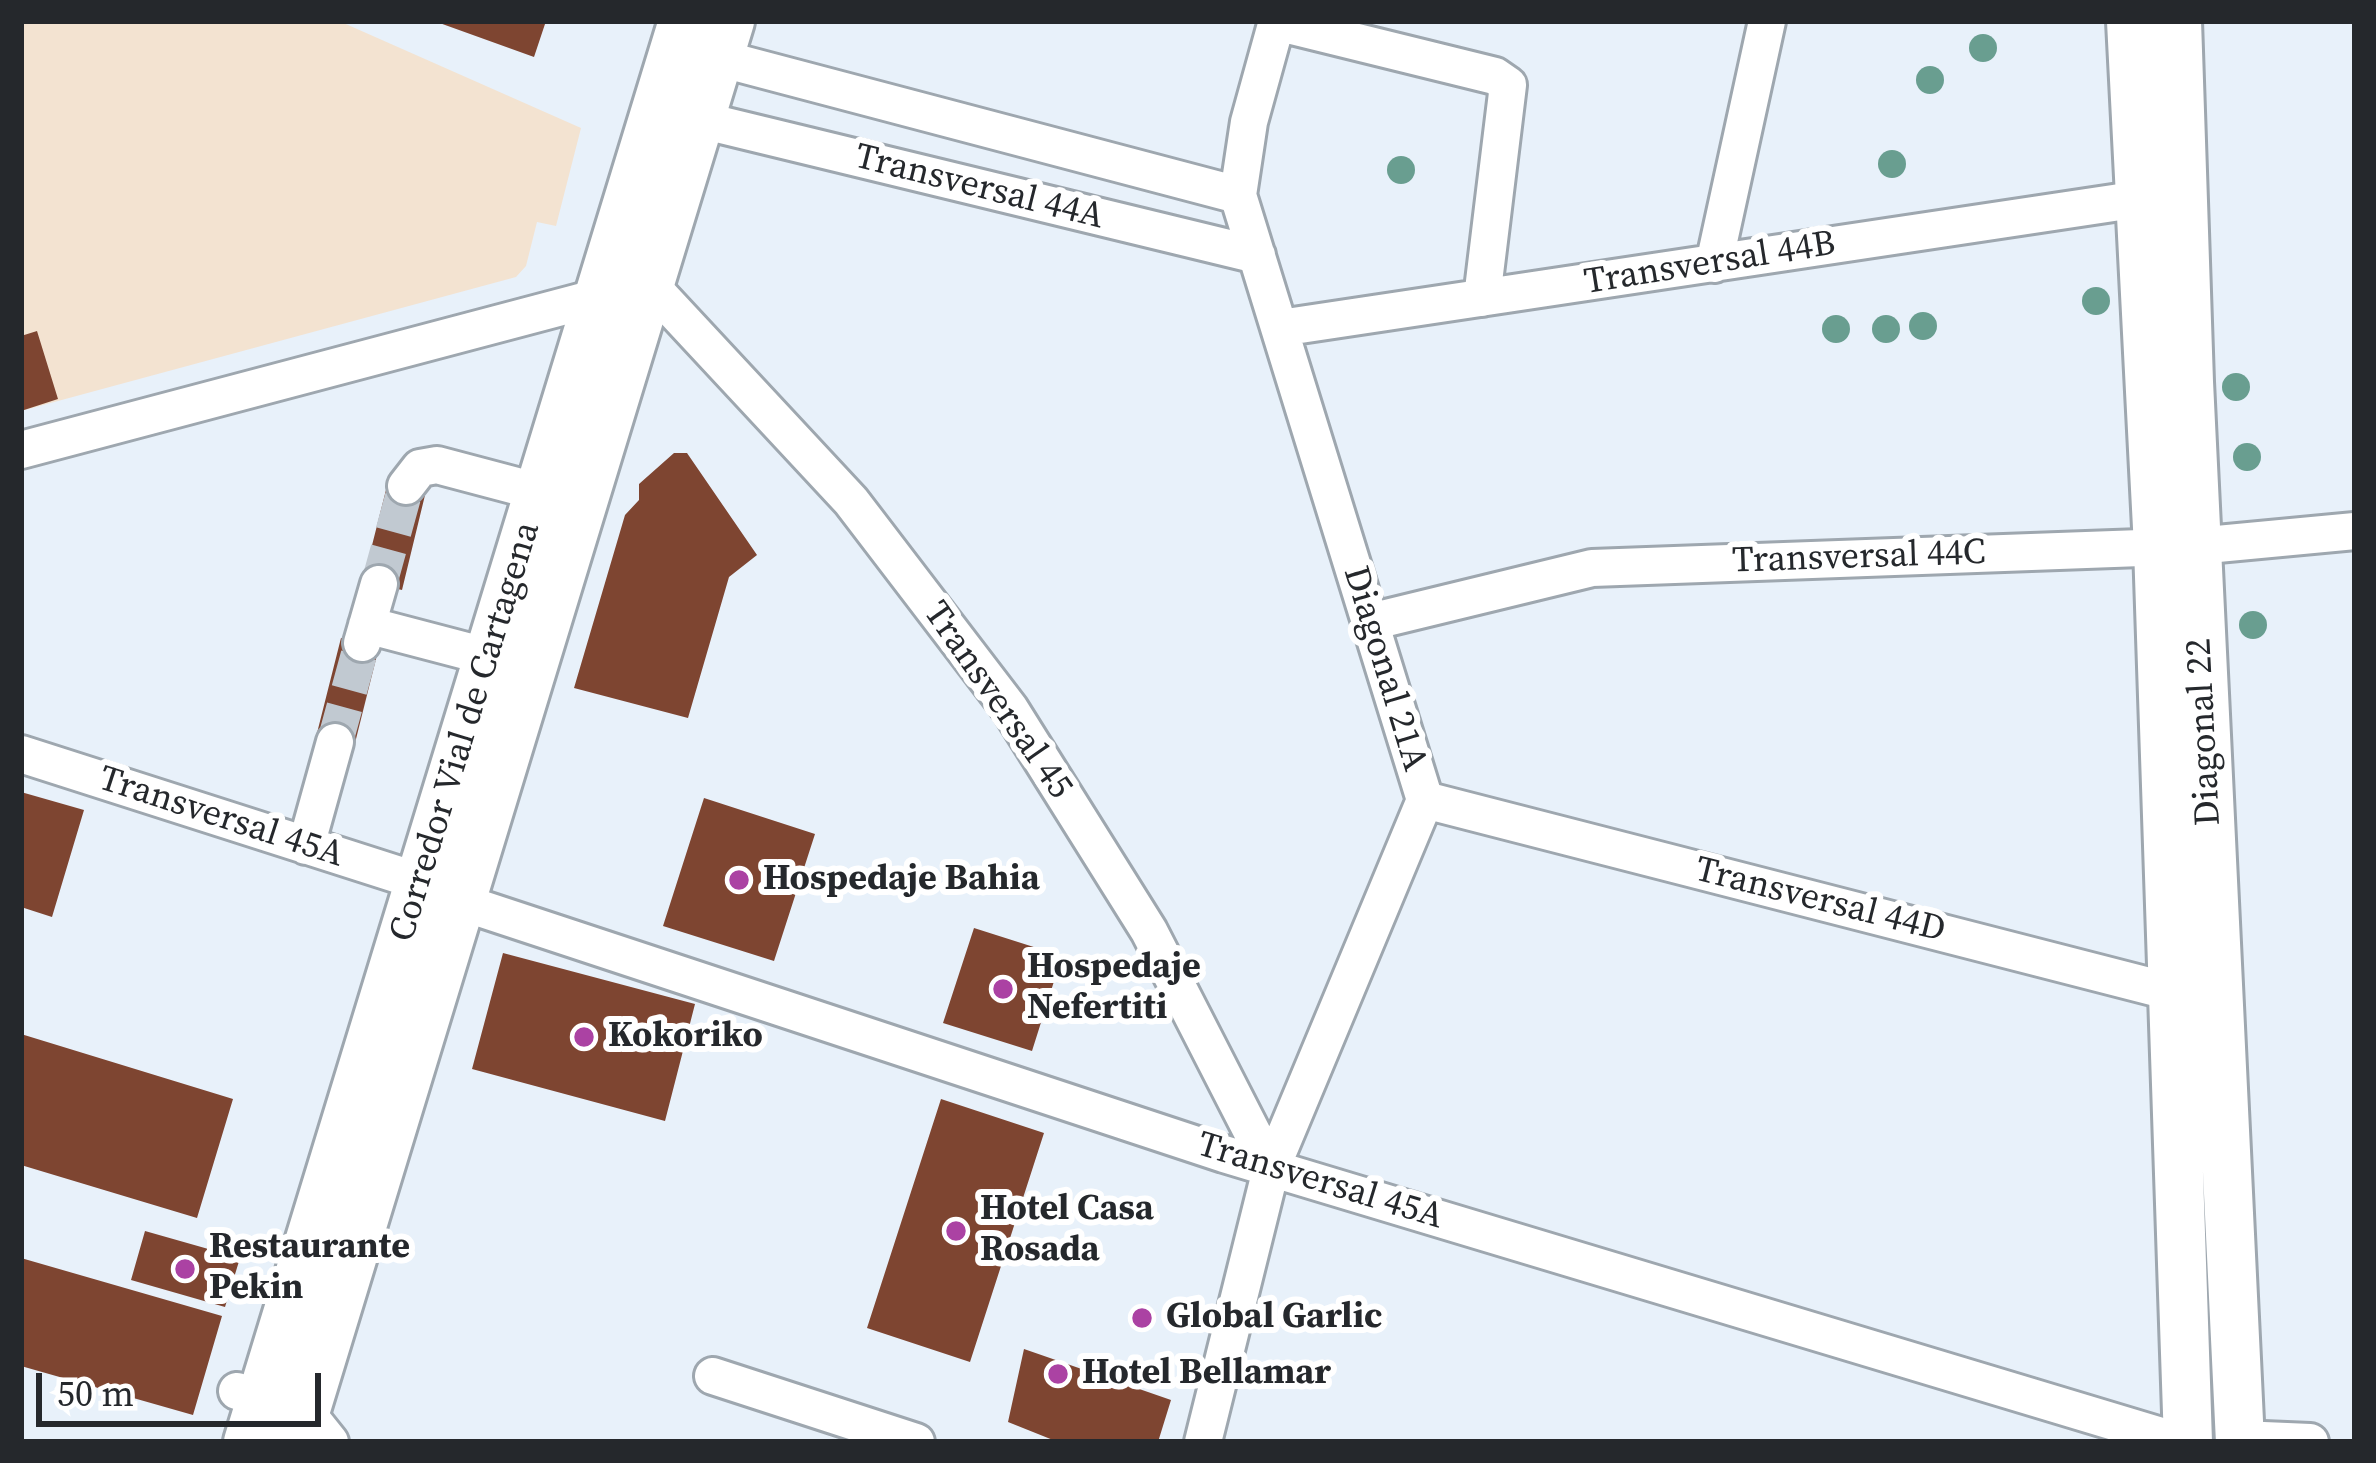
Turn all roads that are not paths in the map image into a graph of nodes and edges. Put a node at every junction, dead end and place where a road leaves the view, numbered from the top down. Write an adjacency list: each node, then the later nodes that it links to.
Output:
1 (683, 21): 13 (main road, Corredor Vial de Cartagena)
2 (1767, 21): 11 (street)
3 (2132, 21): 9 (main road, Diagonal 22)
4 (2177, 21): 20 (main road, Diagonal 22)
5 (1277, 22): 8 (street, Diagonal 21A); 14 (street)
6 (725, 39): 7 (main road, Corredor Vial de Cartagena); 8 (street, Transversal 44A)
7 (701, 120): 10 (street, Transversal 44A); 12 (main road, Corredor Vial de Cartagena)
8 (1238, 195): 10 (street, Diagonal 21A)
9 (2140, 200): 11 (street, Transversal 44B); 20 (main road, Diagonal 22)
10 (1257, 255): 15 (street, Diagonal 21A)
11 (1714, 264): 14 (street, Transversal 44B)
12 (650, 286): 23 (main road, Corredor Vial de Cartagena); 31 (street, Transversal 45)
13 (598, 297): 16 (street); 18 (main road, Corredor Vial de Cartagena)
14 (1482, 298): 15 (street, Transversal 44B)
15 (1280, 328): 22 (street, Diagonal 21A)
16 (21, 450)
17 (406, 486): 18 (street)
18 (539, 492): 23 (main road, Corredor Vial de Cartagena)
19 (2355, 531): 20 (street, Transversal 44C)
20 (2177, 546): 22 (street, Transversal 44C); 30 (main road, Diagonal 22)
21 (379, 584): 23 (street)
22 (1370, 622): 26 (street, Diagonal 21A)
23 (511, 663): 28 (main road, Corredor Vial de Cartagena); 29 (main road, Corredor Vial de Cartagena)
24 (335, 742): 27 (street)
25 (21, 754): 27 (street, Transversal 45A)
26 (1425, 800): 30 (street, Transversal 44D); 31 (street, Diagonal 21A)
27 (306, 846): 28 (street, Transversal 45A)
28 (421, 882): 33 (main road, Corredor Vial de Cartagena)
29 (464, 903): 31 (street, Transversal 45A); 33 (main road, Corredor Vial de Cartagena)
30 (2195, 992): 34 (main road, Diagonal 22); 37 (main road, Diagonal 22)
31 (1271, 1169): 36 (street, Diagonal 21A); 37 (street, Transversal 45A)
32 (713, 1376): 35 (street)
33 (280, 1421)
34 (2240, 1440): 38 (street)
35 (916, 1442)
36 (1203, 1442)
37 (2185, 1442)
38 (2310, 1442)

